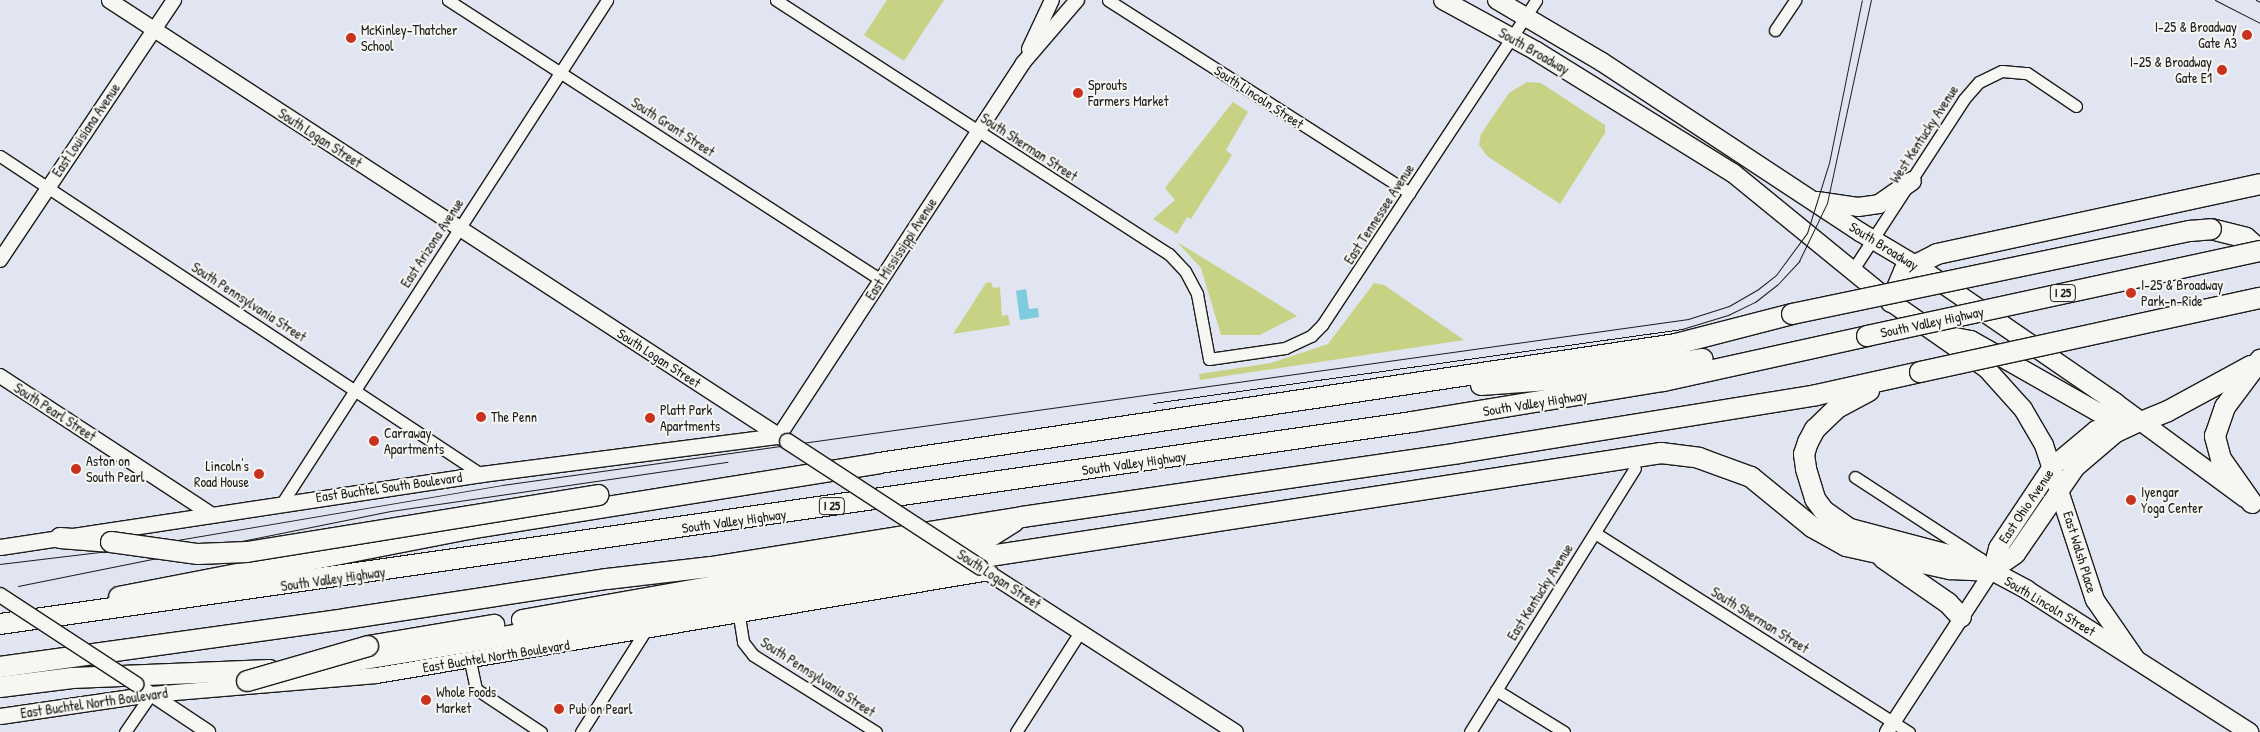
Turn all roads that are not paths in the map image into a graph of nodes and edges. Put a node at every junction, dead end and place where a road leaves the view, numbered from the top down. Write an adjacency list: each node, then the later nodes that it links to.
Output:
1 (109, 0): 14 (main road, South Logan Street)
2 (174, 0): 14 (street, East Louisiana Avenue)
3 (448, 0): 18 (street, South Grant Street)
4 (607, 0): 18 (street, East Arizona Avenue)
5 (776, 0): 20 (street, South Sherman Street)
6 (1052, 0): 17 (street, East Mississippi Avenue)
7 (1078, 0): 17 (street, East Mississippi Avenue)
8 (1108, 0): 25 (street, South Lincoln Street)
9 (1443, 0): 16 (main road, South Broadway)
10 (1497, 0): 13 (main road, South Broadway)
11 (1536, 0): 13 (street, East Tennessee Avenue)
12 (1795, 0): 15 (street)
13 (1525, 17): 16 (street, East Tennessee Avenue); 26 (main road, South Broadway)
14 (155, 29): 24 (street, East Louisiana Avenue); 27 (main road, South Logan Street)
15 (1775, 30)
16 (1511, 38): 25 (street, East Tennessee Avenue); 32 (main road, South Broadway)
17 (1023, 63): 20 (street, East Mississippi Avenue)
18 (560, 72): 27 (street, East Arizona Avenue); 33 (street, South Grant Street)
19 (2076, 106): 22 (street, West Kentucky Avenue)
20 (977, 132): 33 (street, East Mississippi Avenue); 38 (street, South Sherman Street)
21 (0, 156): 24 (street, South Pennsylvania Street)
22 (1912, 181): 26 (main road); 28 (street, West Kentucky Avenue)
23 (2260, 184): 31 (highway)
24 (48, 187): 30 (street, East Louisiana Avenue); 42 (street, South Pennsylvania Street)
25 (1410, 193): 38 (street, East Tennessee Avenue)
26 (1812, 200): 28 (main road, South Broadway)
27 (459, 229): 42 (street, East Arizona Avenue); 45 (main road, South Logan Street)
28 (1872, 240): 31 (main road, South Broadway); 32 (street, West Kentucky Avenue)
29 (2260, 251): 37 (highway, South Valley Highway / I 25, bridge); 43 (highway, bridge)
30 (0, 260)
31 (1914, 264): 35 (highway); 44 (main road, South Broadway)
32 (1852, 271): 35 (main road, South Broadway)
33 (881, 280): 45 (street, East Mississippi Avenue)
34 (2260, 298): 40 (highway, bridge)
35 (1891, 302): 36 (main road, South Broadway)
36 (1935, 333): 44 (main road); 47 (main road, South Broadway)
37 (1829, 343): 43 (highway); 66 (highway, South Valley Highway / I 25)
38 (1209, 359)
39 (2260, 360): 44 (highway); 53 (highway)
40 (1920, 372): 55 (highway); 61 (highway)
41 (0, 376): 54 (street, South Pearl Street)
42 (355, 389): 49 (street, South Pennsylvania Street); 52 (street, East Arizona Avenue)
43 (1292, 401): 46 (highway)
44 (2133, 425): 47 (main road, East Ohio Avenue); 51 (main road, East Ohio Avenue); 53 (main road, South Broadway)
45 (783, 438): 49 (main road, East Buchtel South Boulevard); 60 (main road, South Logan Street, bridge)
46 (879, 463): 57 (highway, bridge); 65 (highway)
47 (2052, 467): 51 (main road, East Walsh Place); 61 (main road, East Ohio Avenue)
48 (1636, 468): 56 (street, East Kentucky Avenue)
49 (481, 474): 52 (main road, East Buchtel South Boulevard)
50 (1854, 477): 61 (street, South Lincoln Street)
51 (2060, 489): 61 (main road, East Ohio Avenue); 69 (main road, East Walsh Place)
52 (282, 503): 54 (main road, East Buchtel South Boulevard)
53 (2256, 506)
54 (211, 514): 57 (main road, East Buchtel South Boulevard)
55 (1022, 517): 71 (highway); 73 (highway, bridge)
56 (1595, 532): 74 (street, East Kentucky Avenue); 77 (street, South Sherman Street)
57 (60, 538): 58 (main road, East Buchtel South Boulevard)
58 (0, 547)
59 (1874, 551): 61 (highway); 64 (highway); 72 (highway)
60 (985, 570): 63 (main road, East Buchtel North Boulevard); 68 (main road, South Logan Street)
61 (1992, 572): 64 (street, East Ohio Avenue); 69 (main road, South Lincoln Street)
62 (0, 595): 75 (street, bridge)
63 (738, 616): 67 (main road, East Buchtel North Boulevard); 82 (street, South Pennsylvania Street)
64 (1961, 617): 77 (street, East Ohio Avenue)
65 (0, 621)
66 (0, 624)
67 (644, 631): 70 (main road, East Buchtel North Boulevard); 81 (street)
68 (1080, 632): 83 (street); 84 (main road, South Logan Street)
69 (2135, 658): 88 (main road, South Lincoln Street)
70 (470, 661): 73 (main road, East Buchtel North Boulevard); 80 (street)
71 (0, 667)
72 (0, 687)
73 (220, 687): 75 (main road, East Buchtel North Boulevard)
74 (1496, 690): 85 (street, East Kentucky Avenue); 86 (street)
75 (151, 694): 76 (main road, East Buchtel North Boulevard); 78 (street); 79 (street)
76 (0, 716)
77 (1890, 727): 87 (street, South Sherman Street)
78 (125, 732)
79 (208, 732)
80 (541, 732)
81 (582, 732)
82 (876, 732)
83 (1016, 732)
84 (1235, 732)
85 (1470, 732)
86 (1564, 732)
87 (1909, 732)
88 (2249, 732)

